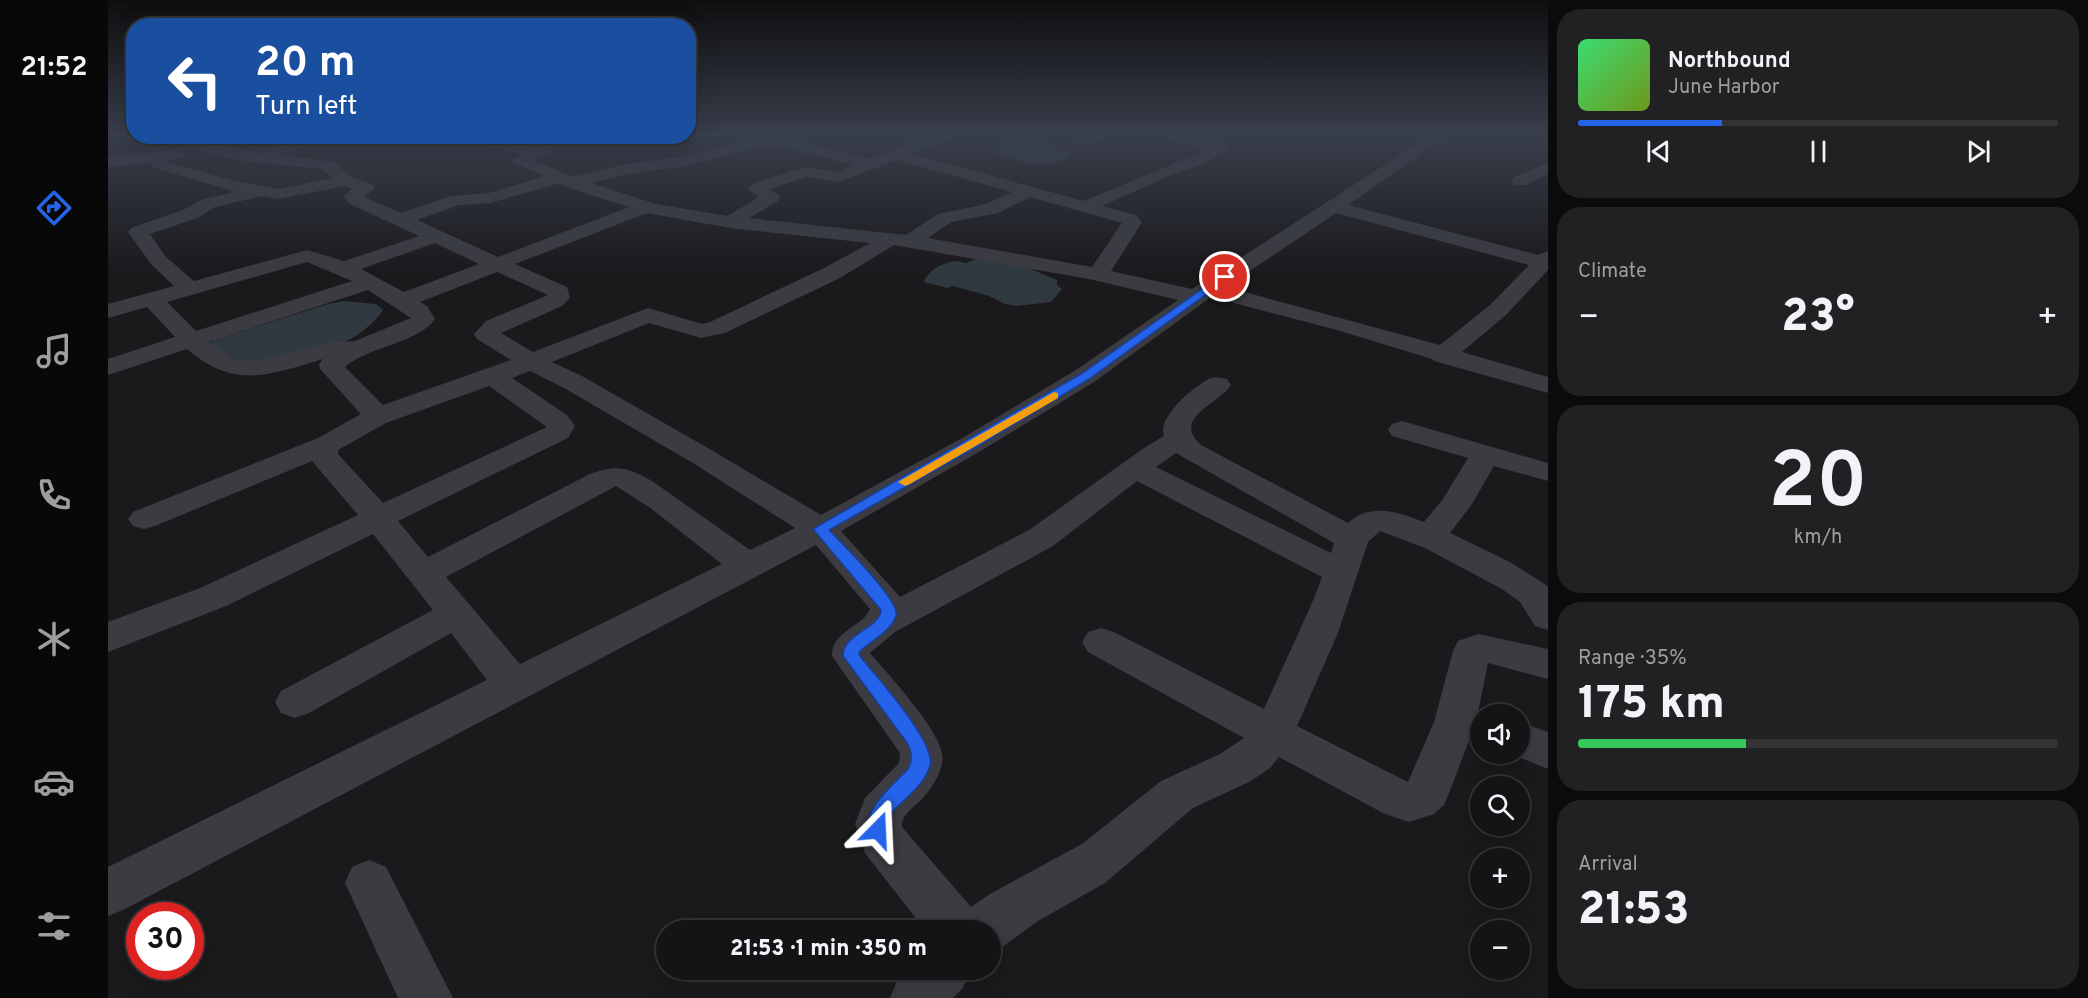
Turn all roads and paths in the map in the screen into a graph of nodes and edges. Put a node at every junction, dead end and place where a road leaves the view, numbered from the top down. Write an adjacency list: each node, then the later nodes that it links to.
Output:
1 (207, 182): 13 (street)
2 (217, 182): 11 (street)
3 (343, 182): 11 (street)
4 (348, 182): 17 (street)
5 (555, 182): 17 (street)
6 (569, 182): 16 (street)
7 (777, 182): 18 (street)
8 (991, 182): 12 (street)
9 (1141, 182): 14 (street)
10 (1370, 182): 15 (street)
11 (262, 191): 13 (street)
12 (1027, 192): 14 (street); 20 (street)
13 (193, 196): 26 (street)
14 (1086, 206): 24 (street)
15 (1332, 206): 21 (street); 27 (street)
16 (646, 207): 18 (street); 22 (street)
17 (399, 220): 19 (street)
18 (730, 222): 20 (street)
19 (434, 237): 22 (street); 23 (street)
20 (901, 240): 24 (street); 34 (street)
21 (1547, 261): 33 (street)
22 (498, 264): 29 (street); 34 (street)
23 (341, 269): 25 (street); 26 (street)
24 (1098, 275): 27 (street)
25 (370, 282): 29 (street); 31 (street)
26 (190, 289): 28 (street)
27 (1202, 293): 33 (street); 48 (street)
28 (152, 300): 30 (street); 31 (street)
29 (401, 301): 32 (street)
30 (108, 311)
31 (192, 339): 32 (street); 35 (street)
32 (361, 347): 39 (street)
33 (1443, 356): 38 (street)
34 (531, 362): 36 (street); 48 (street)
35 (108, 367)
36 (492, 376): 39 (street); 47 (street)
37 (1218, 385): 41 (street)
38 (1548, 385)
39 (376, 417): 42 (street)
40 (1402, 430): 43 (street)
41 (1178, 440): 44 (street); 50 (street)
42 (328, 444): 46 (street); 47 (street)
43 (1486, 453): 45 (street); 49 (street)
44 (1135, 468): 50 (street); 55 (street)
45 (1548, 472)
46 (144, 519)
47 (379, 519): 52 (street); 56 (street)
48 (820, 529): 51 (street); 55 (street)
49 (1429, 538): 50 (street); 54 (street)
50 (1347, 556): 62 (street)
51 (746, 565): 52 (street); 59 (street)
52 (423, 574): 53 (street)
53 (456, 614): 59 (street); 60 (street)
54 (1548, 616)
55 (884, 622): 67 (street)
56 (108, 638)
57 (1101, 642): 62 (street)
58 (1548, 664): 61 (street)
59 (514, 685): 66 (street)
60 (295, 702)
61 (1469, 718): 62 (street)
62 (1274, 733): 68 (street)
63 (1530, 743): 64 (street)
64 (1548, 751)
65 (369, 884): 70 (street)
66 (108, 892)
67 (949, 920)
68 (993, 920)
69 (934, 980): 71 (street)
70 (426, 998)
71 (917, 998)

